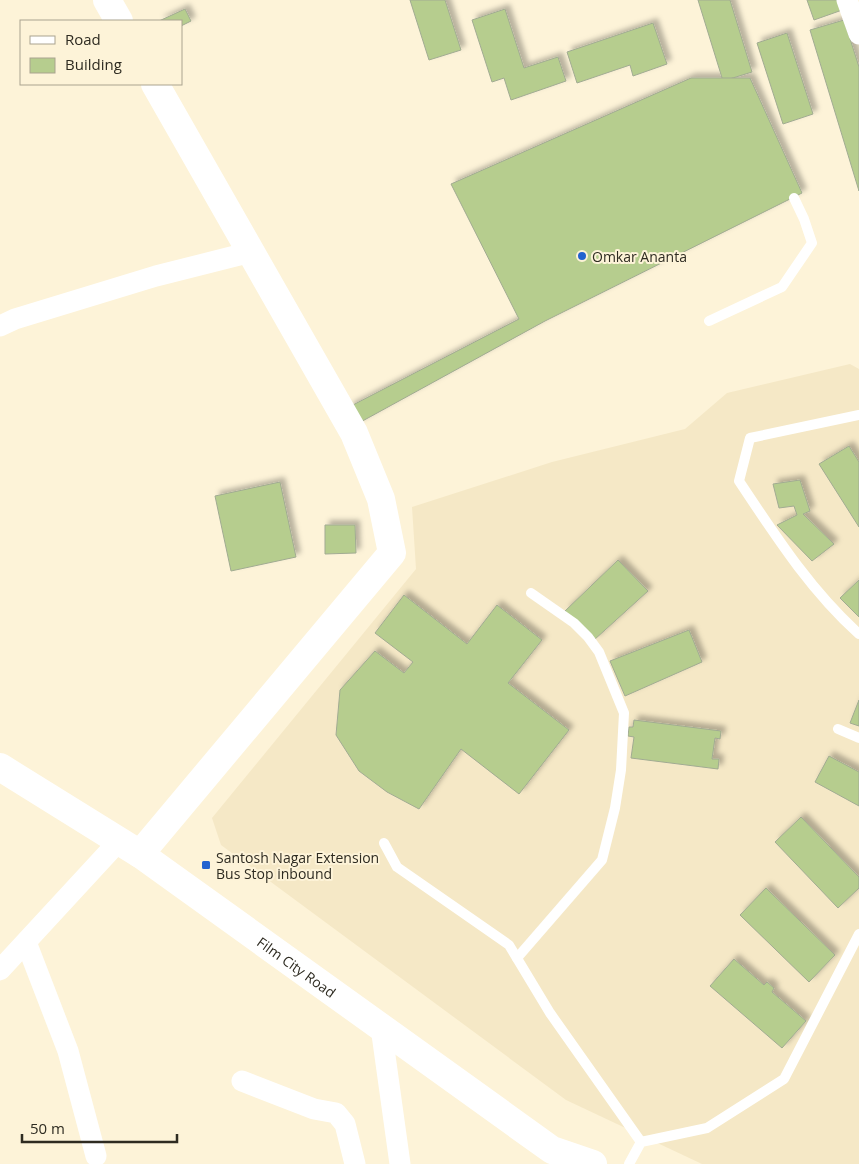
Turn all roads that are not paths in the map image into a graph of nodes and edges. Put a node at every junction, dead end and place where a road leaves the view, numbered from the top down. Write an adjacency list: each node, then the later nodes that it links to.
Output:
1 (107, 0): 3 (street)
2 (847, 0): 4 (street)
3 (118, 20)
4 (859, 34)
5 (156, 85): 7 (street)
6 (794, 198): 8 (lane)
7 (251, 252): 9 (street); 17 (street)
8 (709, 321)
9 (0, 326)
10 (859, 415): 12 (lane)
11 (531, 593): 20 (lane)
12 (859, 634)
13 (838, 729): 14 (lane)
14 (859, 738)
15 (0, 767): 17 (street, Film City Road)
16 (384, 843): 20 (lane)
17 (129, 848): 19 (street); 22 (street, Film City Road)
18 (859, 934): 24 (lane)
19 (26, 942): 21 (street); 25 (street)
20 (517, 958): 24 (lane)
21 (0, 970)
22 (381, 1026): 27 (street); 28 (street, Film City Road)
23 (242, 1081): 26 (street)
24 (640, 1142): 29 (lane)
25 (96, 1156)
26 (355, 1164)
27 (400, 1164)
28 (593, 1164)
29 (628, 1164)

